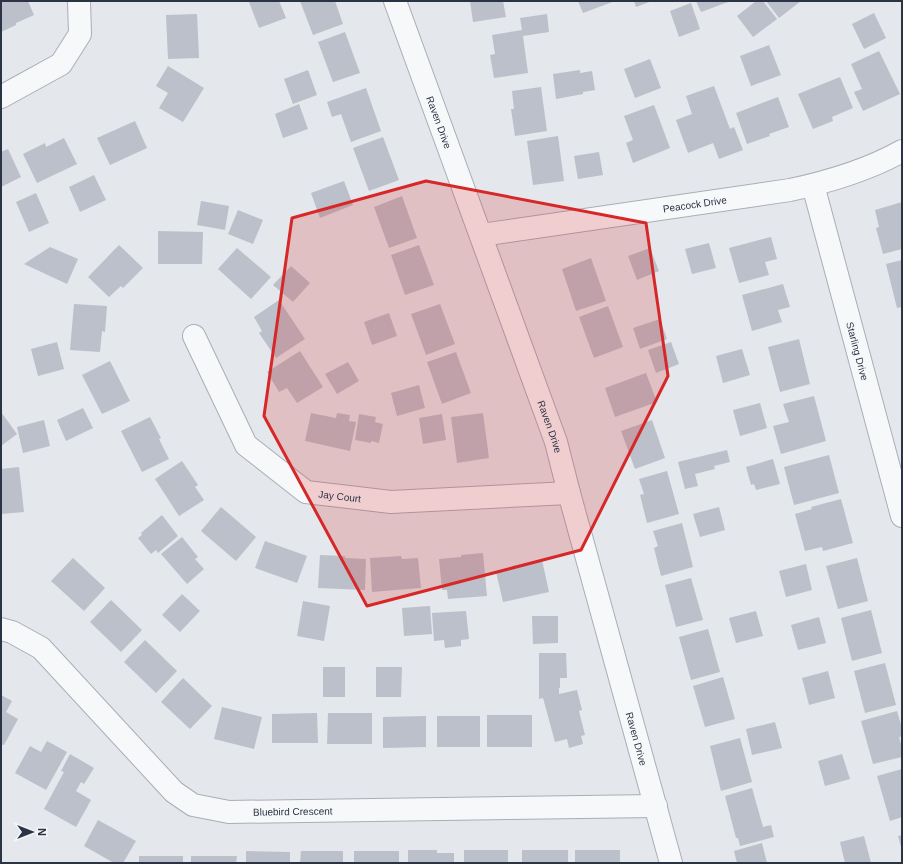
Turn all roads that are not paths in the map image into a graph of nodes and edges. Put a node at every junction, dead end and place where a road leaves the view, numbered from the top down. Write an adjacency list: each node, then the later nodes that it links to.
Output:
1 (79, 1): 3 (street)
2 (395, 1): 6 (street, Raven Drive)
3 (1, 97)
4 (902, 151): 5 (street, Peacock Drive)
5 (813, 186): 6 (street, Peacock Drive); 9 (street, Starling Drive)
6 (481, 235): 8 (street, Raven Drive)
7 (194, 336): 8 (street, Jay Court)
8 (570, 493): 11 (street, Raven Drive)
9 (902, 516)
10 (1, 629): 11 (street, Bluebird Crescent)
11 (656, 806): 12 (street, Raven Drive)
12 (671, 863)

